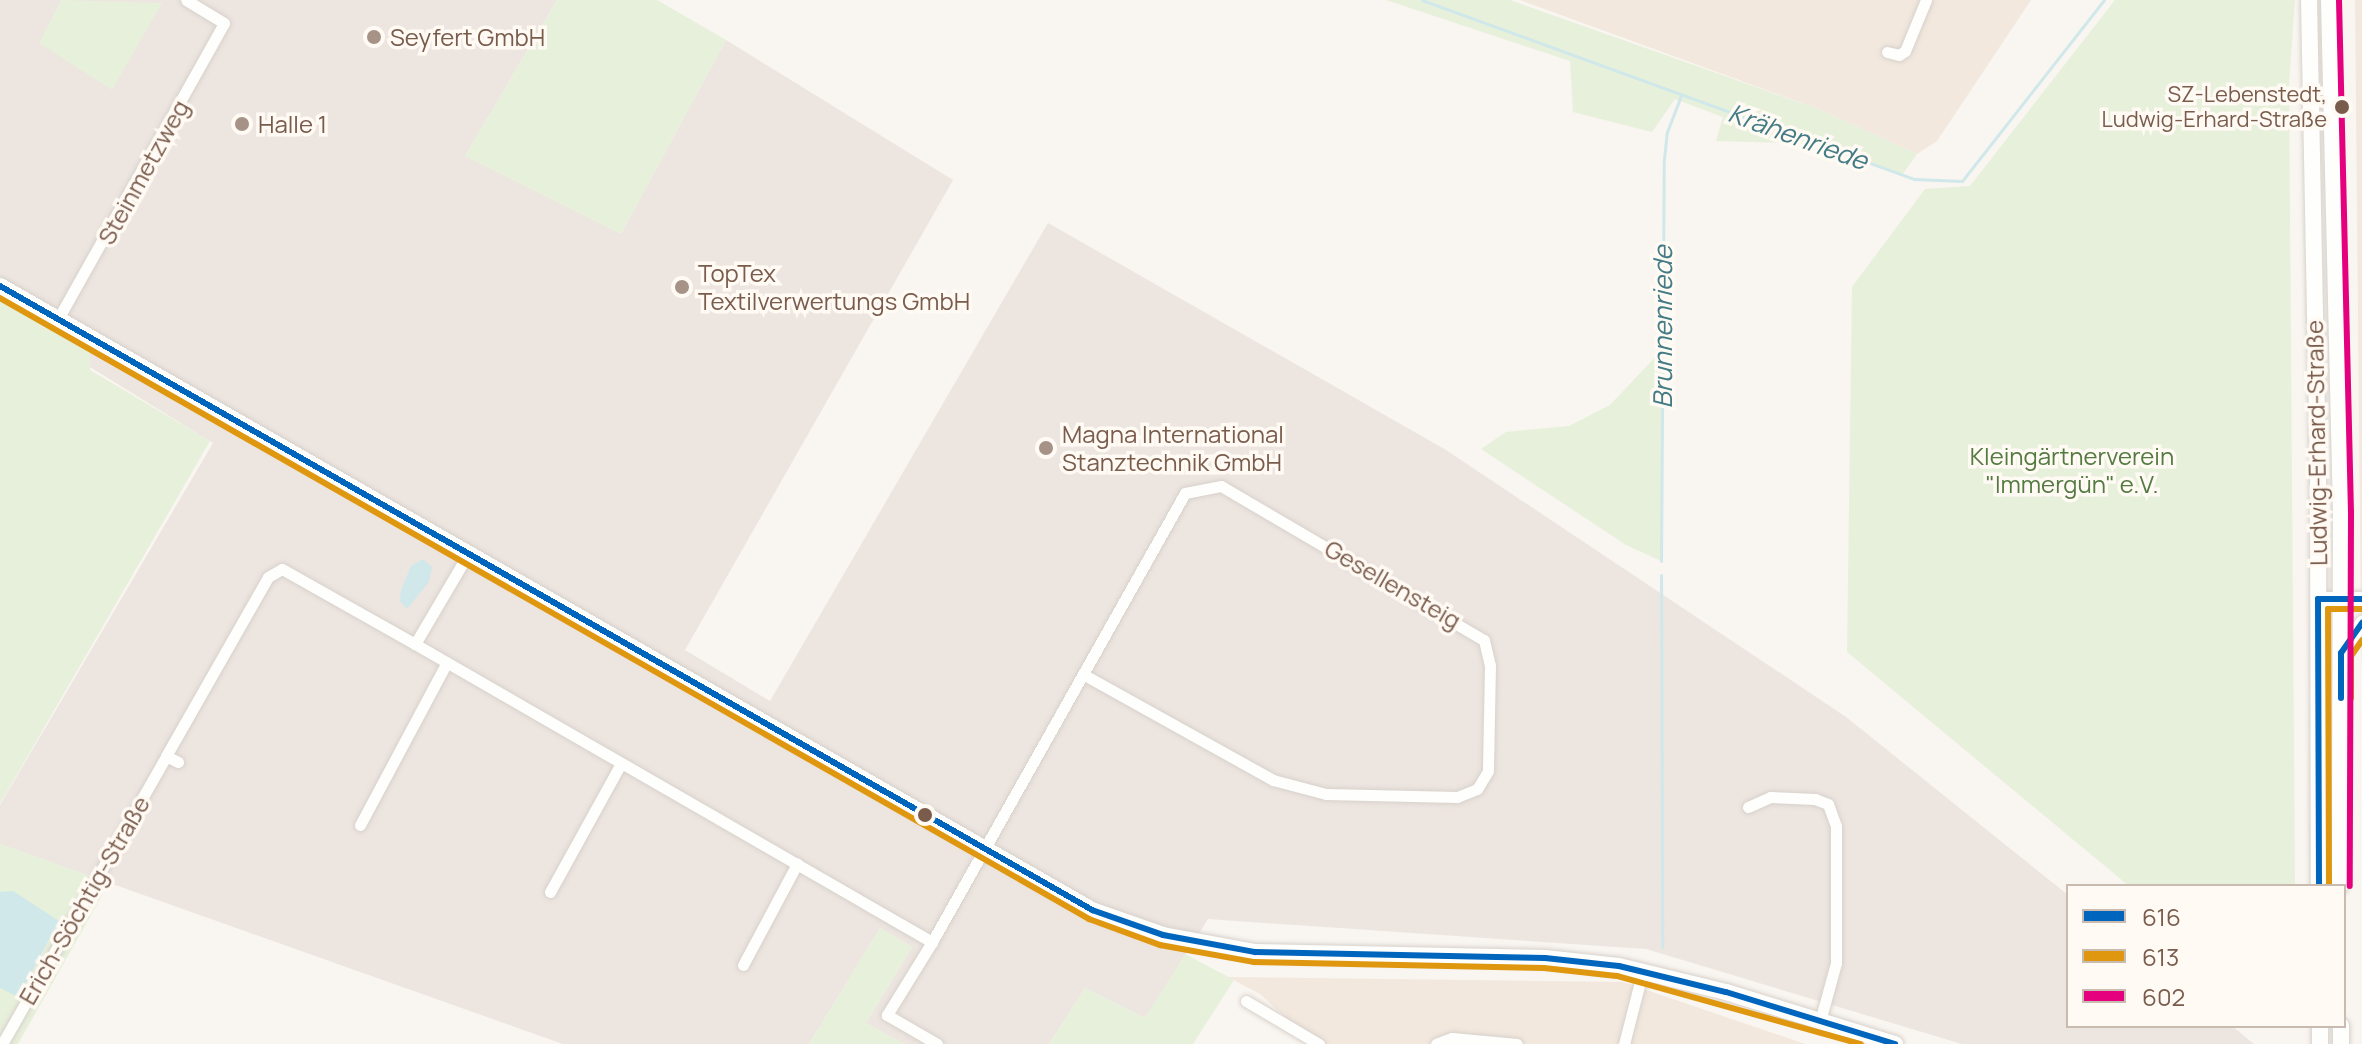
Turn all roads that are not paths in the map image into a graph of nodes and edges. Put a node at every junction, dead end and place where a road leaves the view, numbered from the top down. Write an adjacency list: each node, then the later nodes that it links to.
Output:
1 (186, 0): 7 (street, Steinmetzweg)
2 (1926, 0): 5 (street)
3 (2309, 0): 10 (main road, Ludwig-Erhard-Straße)
4 (2329, 0): 9 (main road, Ludwig-Erhard-Straße)
5 (1887, 52)
6 (0, 286): 7 (main road)
7 (58, 319): 8 (main road)
8 (468, 554): 13 (street); 22 (main road)
9 (2340, 598): 10 (street); 11 (street); 14 (main road, Ludwig-Erhard-Straße)
10 (2318, 599): 24 (main road, Ludwig-Erhard-Straße)
11 (2362, 599)
12 (2362, 623): 14 (street)
13 (415, 644): 15 (street); 17 (street, Erich-Söchtig-Straße)
14 (2341, 653): 25 (main road, Ludwig-Erhard-Straße)
15 (446, 664): 19 (street); 21 (street)
16 (1084, 675): 16 (street, Gesellensteig); 22 (street, Gesellensteig)
17 (166, 756): 18 (street); 32 (street, Erich-Söchtig-Straße)
18 (178, 762)
19 (620, 765): 23 (street); 26 (street)
20 (1748, 807): 31 (street)
21 (360, 825)
22 (985, 848): 27 (street, Gesellensteig); 29 (main road)
23 (797, 864): 27 (street); 28 (street)
24 (2319, 884)
25 (2340, 884)
26 (550, 892)
27 (932, 942): 33 (street, Gesellensteig)
28 (743, 965)
29 (1643, 970): 31 (main road); 37 (street)
30 (1246, 1001): 34 (street)
31 (1820, 1021): 38 (main road)
32 (2, 1044)
33 (937, 1044)
34 (1319, 1044)
35 (1436, 1044): 36 (street)
36 (1517, 1044)
37 (1624, 1044)
38 (1895, 1044)

